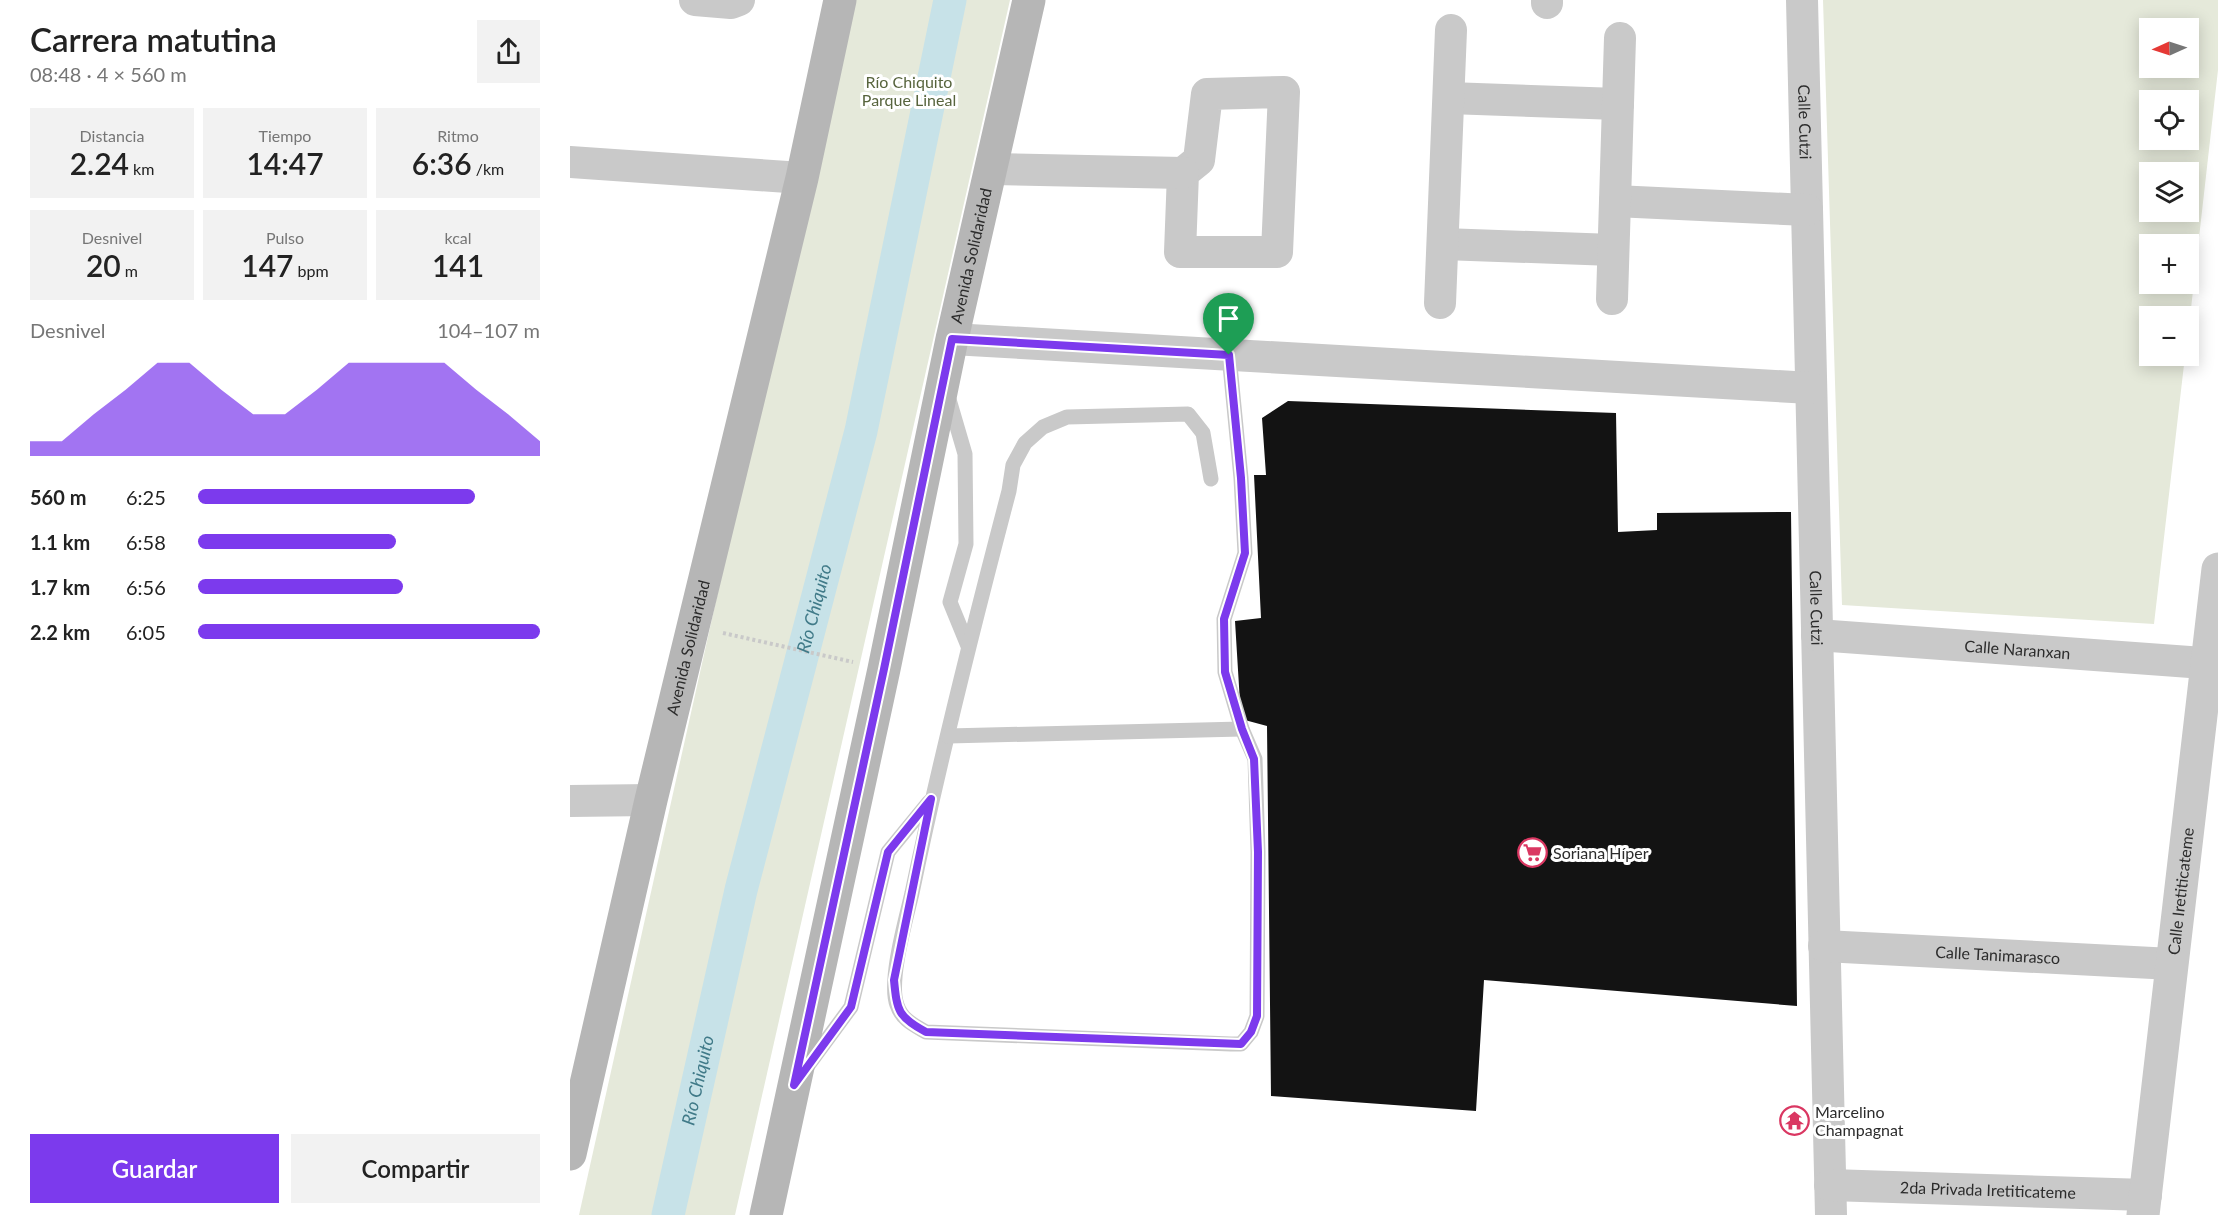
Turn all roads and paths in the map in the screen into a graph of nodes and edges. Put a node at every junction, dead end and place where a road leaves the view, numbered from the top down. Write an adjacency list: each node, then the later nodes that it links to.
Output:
1 (695, 0): 2 (street)
2 (739, 0)
3 (840, 0): 13 (main road, Avenida Solidaridad)
4 (1029, 0): 11 (main road, Avenida Solidaridad)
5 (1802, 0): 15 (street, Calle Cutzi)
6 (1451, 30): 8 (street)
7 (1620, 38): 9 (street)
8 (1449, 98): 9 (street); 16 (street)
9 (1618, 104): 14 (street)
10 (570, 162): 13 (street)
11 (992, 169): 12 (street); 20 (main road, Avenida Solidaridad)
12 (1183, 173): 12 (street)
13 (802, 178): 34 (main road, Avenida Solidaridad)
14 (1615, 201): 15 (street); 17 (street)
15 (1807, 210): 23 (street, Calle Cutzi)
16 (1443, 244): 17 (street); 19 (street)
17 (1613, 250): 18 (street)
18 (1612, 298)
19 (1440, 303)
20 (952, 339): 21 (street); 22 (main road, Avenida Solidaridad)
21 (1229, 355): 23 (street); 31 (lane)
22 (943, 380): 28 (lane); 38 (main road, Avenida Solidaridad)
23 (1811, 388): 27 (street, Calle Cutzi)
24 (1211, 480): 28 (lane)
25 (2218, 569): 30 (street, Calle Iretiticateme)
26 (720, 632): 29 (path)
27 (1817, 635): 30 (street, Calle Naranxan); 36 (street, Calle Cutzi)
28 (968, 646): 32 (lane)
29 (850, 661)
30 (2212, 664): 37 (street, Calle Iretiticateme)
31 (1242, 729): 32 (lane); 33 (lane)
32 (948, 736): 33 (lane)
33 (931, 799): 38 (lane)
34 (651, 800): 35 (street); 39 (main road, Avenida Solidaridad)
35 (570, 801)
36 (1824, 946): 37 (street, Calle Tanimarasco); 40 (street, Calle Cutzi)
37 (2172, 964): 41 (street, Calle Iretiticateme)
38 (794, 1085): 42 (main road, Avenida Solidaridad)
39 (570, 1154)
40 (1830, 1200): 41 (street, 2da Privada Iretiticateme)
41 (2144, 1205)
42 (766, 1215)

